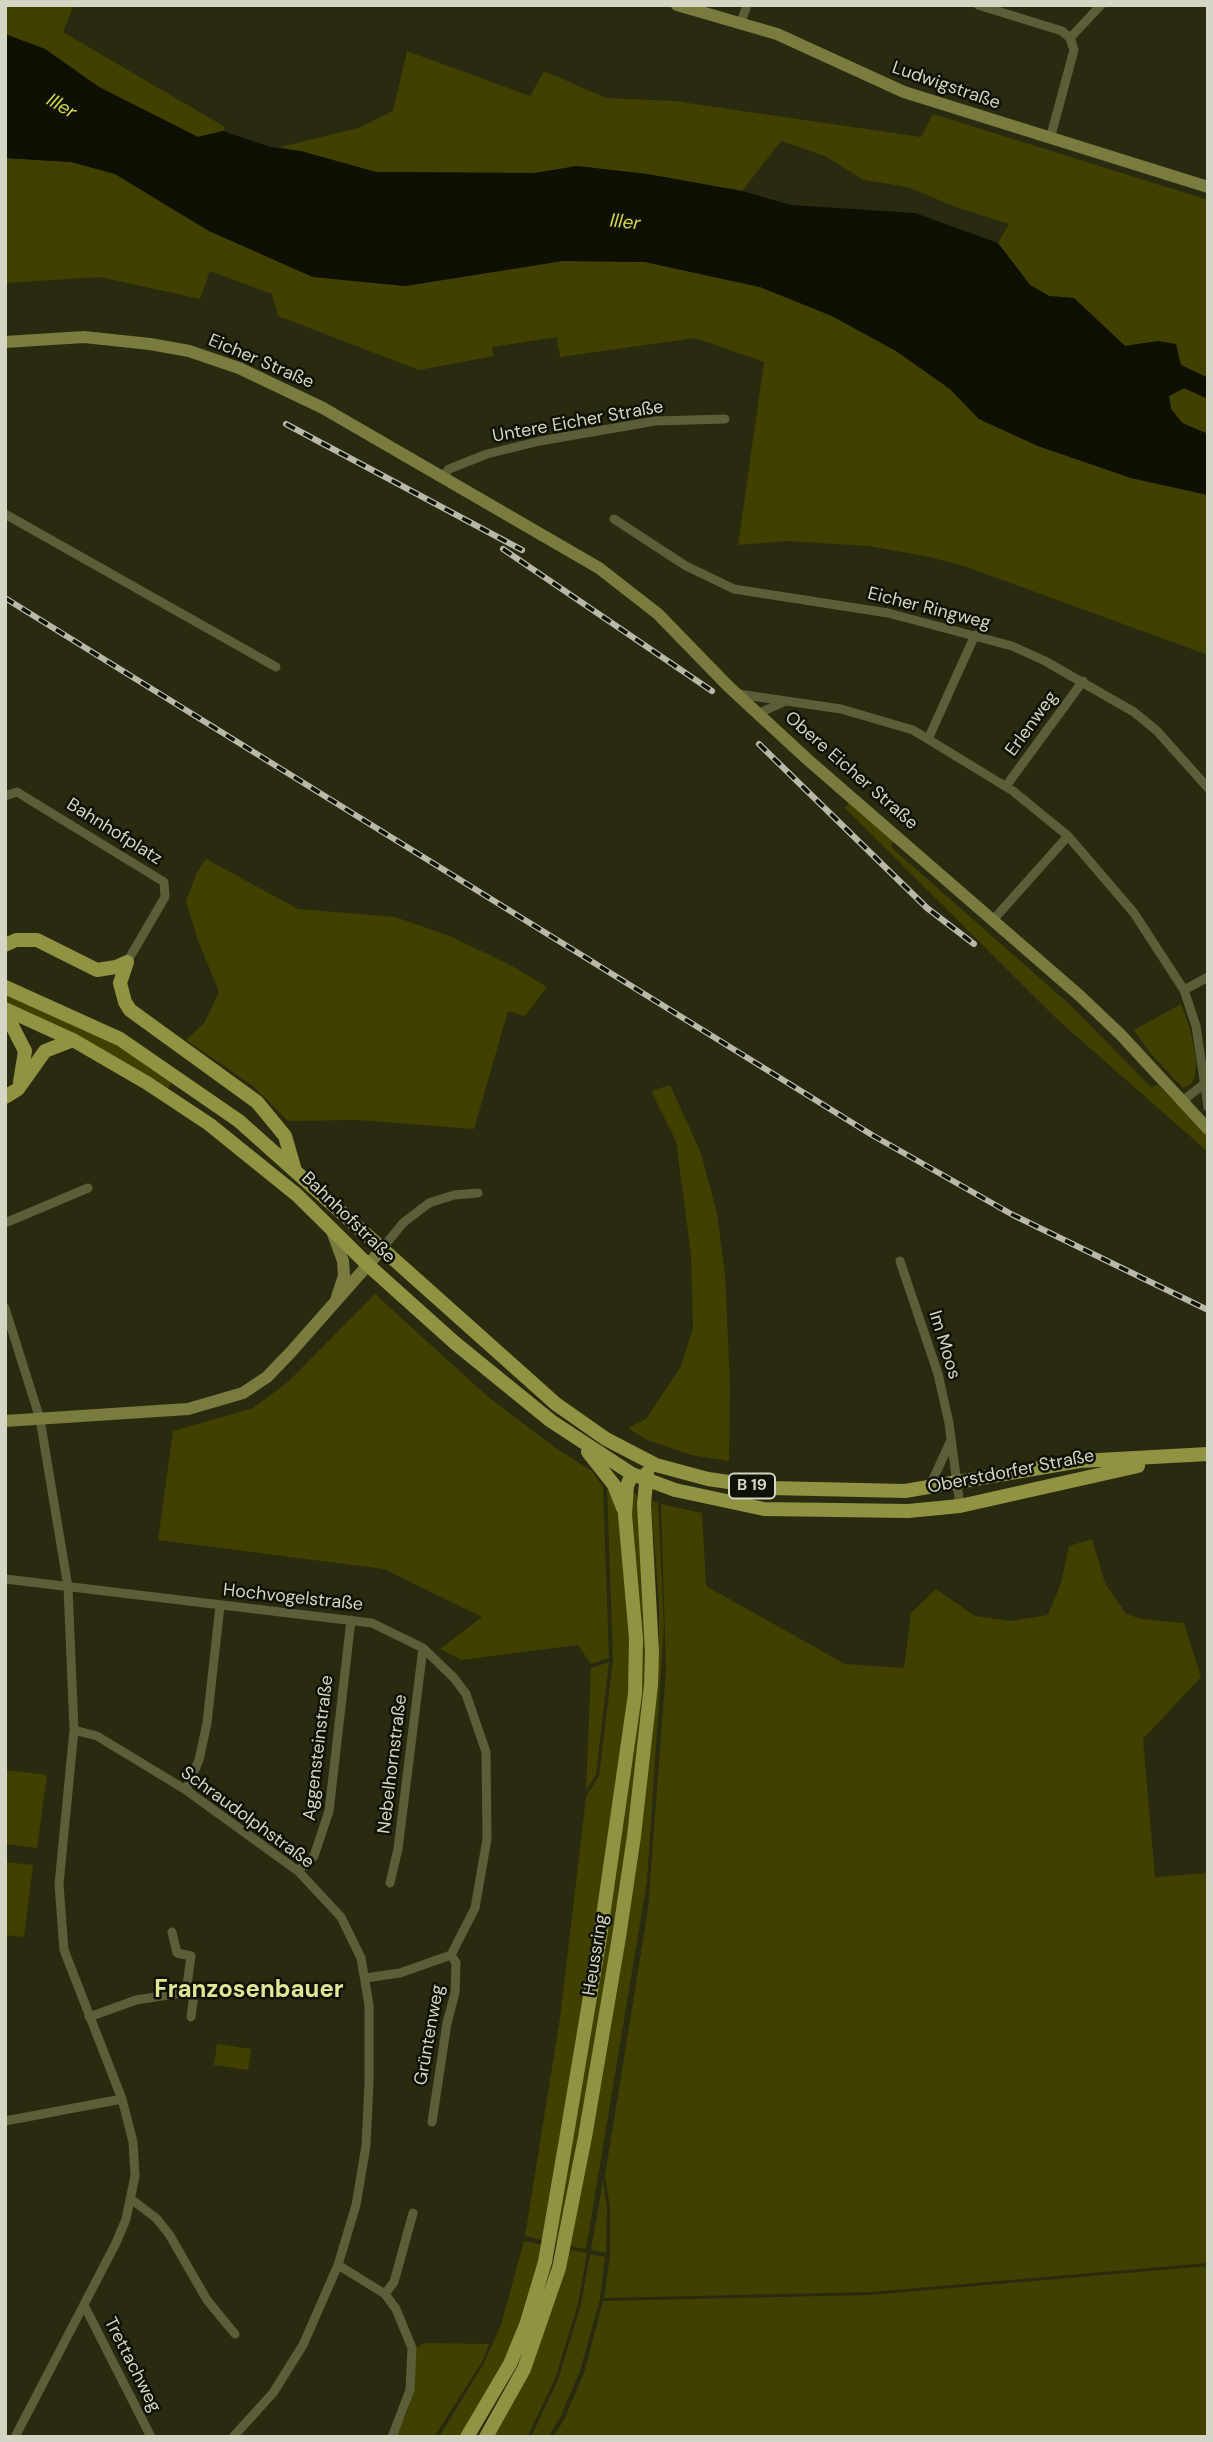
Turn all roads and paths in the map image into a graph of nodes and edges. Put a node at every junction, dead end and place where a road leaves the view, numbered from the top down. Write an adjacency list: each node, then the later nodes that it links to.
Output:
1 (677, 5): 5 (street, Ludwigstraße)
2 (747, 5): 5 (street)
3 (978, 5): 6 (street)
4 (1101, 5): 6 (street)
5 (741, 22): 7 (street, Ludwigstraße)
6 (1070, 38): 7 (street)
7 (1050, 139): 8 (street, Ludwigstraße)
8 (1208, 187)
9 (5, 342): 11 (street, Eicher Straße)
10 (725, 419): 11 (street, Untere Eicher Straße)
11 (442, 477): 17 (street, Obere Eicher Straße)
12 (5, 514): 15 (street)
13 (614, 519): 14 (street, Eicher Ringweg)
14 (975, 635): 16 (street, Eicher Ringweg); 20 (street)
15 (276, 667)
16 (1083, 681): 21 (street, Erlenweg); 22 (street, Eicher Ringweg)
17 (736, 694): 18 (street); 19 (street, Obere Eicher Straße)
18 (786, 702): 19 (street); 20 (street)
19 (759, 713): 25 (street, Obere Eicher Straße)
20 (929, 737): 21 (street)
21 (1006, 786): 24 (street)
22 (1208, 788)
23 (5, 796): 27 (street, Bahnhofplatz)
24 (1068, 836): 25 (street); 30 (street)
25 (993, 920): 35 (street, Obere Eicher Straße)
26 (5, 945): 27 (main road)
27 (127, 962): 38 (main road)
28 (1208, 977): 30 (street)
29 (5, 987): 38 (main road, Bahnhofstraße)
30 (1184, 989): 33 (street)
31 (5, 1011): 32 (main road, Bahnhofstraße); 34 (main road)
32 (73, 1040): 34 (main road); 42 (main road, Bahnhofstraße)
33 (1204, 1084): 35 (street); 36 (street)
34 (11, 1093)
35 (1181, 1102): 37 (street, Obere Eicher Straße)
36 (1208, 1107)
37 (1208, 1129)
38 (294, 1167): 43 (main road, Bahnhofstraße)
39 (88, 1188): 41 (street)
40 (478, 1193): 43 (street, Bahnhofstraße)
41 (5, 1223)
42 (332, 1230): 45 (main road, Bahnhofstraße); 46 (street)
43 (381, 1250): 45 (street); 54 (main road, Bahnhofstraße / B 19)
44 (900, 1261): 50 (street, Im Moos)
45 (368, 1265): 46 (street); 51 (main road, Bahnhofstraße / B 19)
46 (336, 1303): 48 (street)
47 (5, 1308): 48 (street)
48 (40, 1419): 49 (street); 62 (street)
49 (5, 1421)
50 (951, 1439): 57 (street, Im Moos); 58 (street)
51 (581, 1442): 55 (main road, Bahnhofstraße / B 19); 60 (main road)
52 (1208, 1454): 53 (main road, Oberstdorfer Straße / B 19)
53 (1177, 1457): 57 (main road, Oberstdorfer Straße / B 19); 59 (main road, Oberstdorfer Straße / B 19)
54 (649, 1461): 55 (main road); 56 (main road, Heussring); 58 (main road, Oberstdorfer Straße / B 19)
55 (632, 1474): 56 (main road, Bahnhofstraße / B 19); 60 (main road, Heussring)
56 (646, 1479): 59 (main road, Oberstdorfer Straße / B 19); 90 (main road, Heussring)
57 (958, 1482): 58 (main road, Oberstdorfer Straße / B 19); 59 (street, Im Moos)
58 (929, 1488)
59 (960, 1506)
60 (625, 1514): 89 (main road, Heussring)
61 (5, 1579): 62 (street, Hochvogelstraße)
62 (68, 1587): 63 (street, Hochvogelstraße); 66 (street)
63 (220, 1606): 64 (street, Hochvogelstraße); 67 (street)
64 (351, 1620): 65 (street, Hochvogelstraße); 68 (street, Aggensteinstraße)
65 (423, 1648): 69 (street, Nebelhornstraße); 71 (street, Hochvogelstraße)
66 (74, 1730): 67 (street, Schraudolphstraße); 74 (street)
67 (186, 1790): 68 (street, Schraudolphstraße)
68 (298, 1871): 72 (street, Schraudolphstraße)
69 (390, 1883)
70 (172, 1932): 73 (street)
71 (451, 1955): 72 (street); 78 (street, Grüntenweg)
72 (366, 1978): 81 (street, Schraudolphstraße)
73 (186, 1993): 74 (street); 75 (street)
74 (89, 2017): 76 (street)
75 (191, 2017)
76 (122, 2099): 77 (street); 79 (street)
77 (5, 2121)
78 (432, 2122)
79 (131, 2199): 83 (street); 84 (street)
80 (413, 2213): 82 (street)
81 (338, 2265): 82 (street); 87 (street, Schraudolphstraße)
82 (385, 2294): 88 (street)
83 (85, 2307): 85 (street); 86 (street, Trettachweg)
84 (235, 2334)
85 (15, 2437)
86 (151, 2437)
87 (233, 2437)
88 (391, 2437)
89 (467, 2437)
90 (486, 2437)

